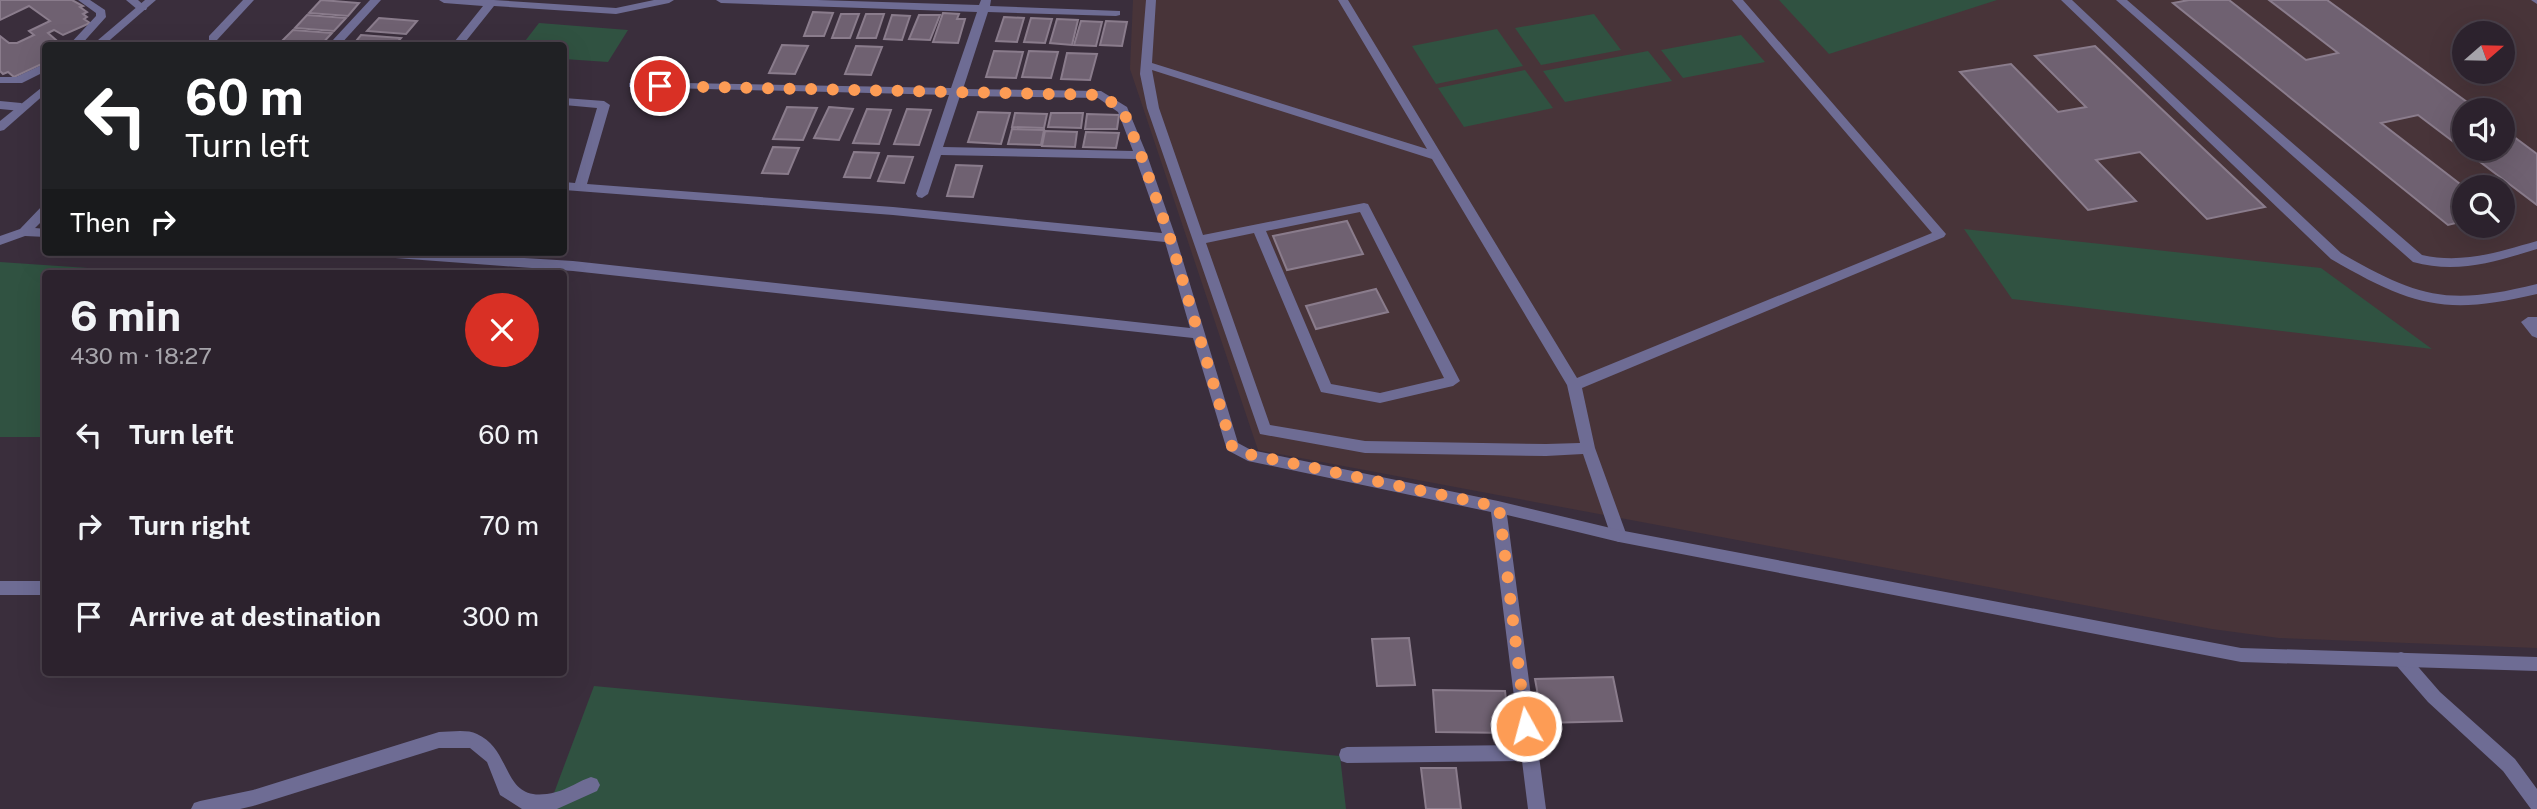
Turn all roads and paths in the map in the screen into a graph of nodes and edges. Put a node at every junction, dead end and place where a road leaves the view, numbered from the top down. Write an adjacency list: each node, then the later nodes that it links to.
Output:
1 (83, 0): 18 (street)
2 (131, 0): 14 (street)
3 (248, 0): 17 (street)
4 (376, 0): 20 (street)
5 (444, 0): 13 (street)
6 (669, 0): 13 (street)
7 (721, 0): 15 (street)
8 (1151, 0): 22 (street)
9 (1343, 0): 34 (street)
10 (1737, 0): 51 (street)
11 (2066, 0): 47 (street)
12 (2121, 0): 45 (street)
13 (491, 3): 21 (street)
14 (147, 4): 19 (street)
15 (985, 4): 16 (street); 27 (street)
16 (1116, 13)
17 (213, 38)
18 (77, 42)
19 (101, 42)
20 (337, 42)
21 (459, 42)
22 (1147, 65): 34 (street); 43 (street)
23 (42, 68): 24 (street)
24 (0, 80)
25 (633, 85): 27 (street)
26 (42, 90): 30 (street)
27 (955, 94): 32 (street); 33 (street)
28 (567, 102): 36 (street)
29 (0, 105): 30 (street)
30 (21, 107): 31 (street)
31 (0, 127)
32 (936, 151): 33 (street); 37 (street)
33 (1141, 155): 42 (street)
34 (1436, 156): 51 (street)
35 (567, 186): 36 (street)
36 (580, 187): 42 (street)
37 (922, 194)
38 (42, 213): 40 (street)
39 (1258, 228): 39 (street); 43 (street)
40 (24, 232): 41 (street); 44 (street)
41 (42, 233)
42 (1170, 238): 50 (street)
43 (1199, 240): 52 (street)
44 (0, 241)
45 (2537, 246)
46 (420, 256): 50 (street)
47 (2537, 289)
48 (2537, 322): 49 (street)
49 (2537, 333)
50 (1199, 334): 53 (street)
51 (1574, 385): 52 (street)
52 (1588, 448): 54 (street)
53 (1499, 507): 54 (street); 59 (street)
54 (1619, 536): 57 (street)
55 (0, 588): 56 (street)
56 (42, 588)
57 (2401, 659): 58 (street); 62 (street)
58 (2537, 664)
59 (1530, 753): 60 (street); 64 (street)
60 (1347, 755)
61 (591, 785): 63 (street)
62 (2537, 803)
63 (200, 809)
64 (1537, 809)

